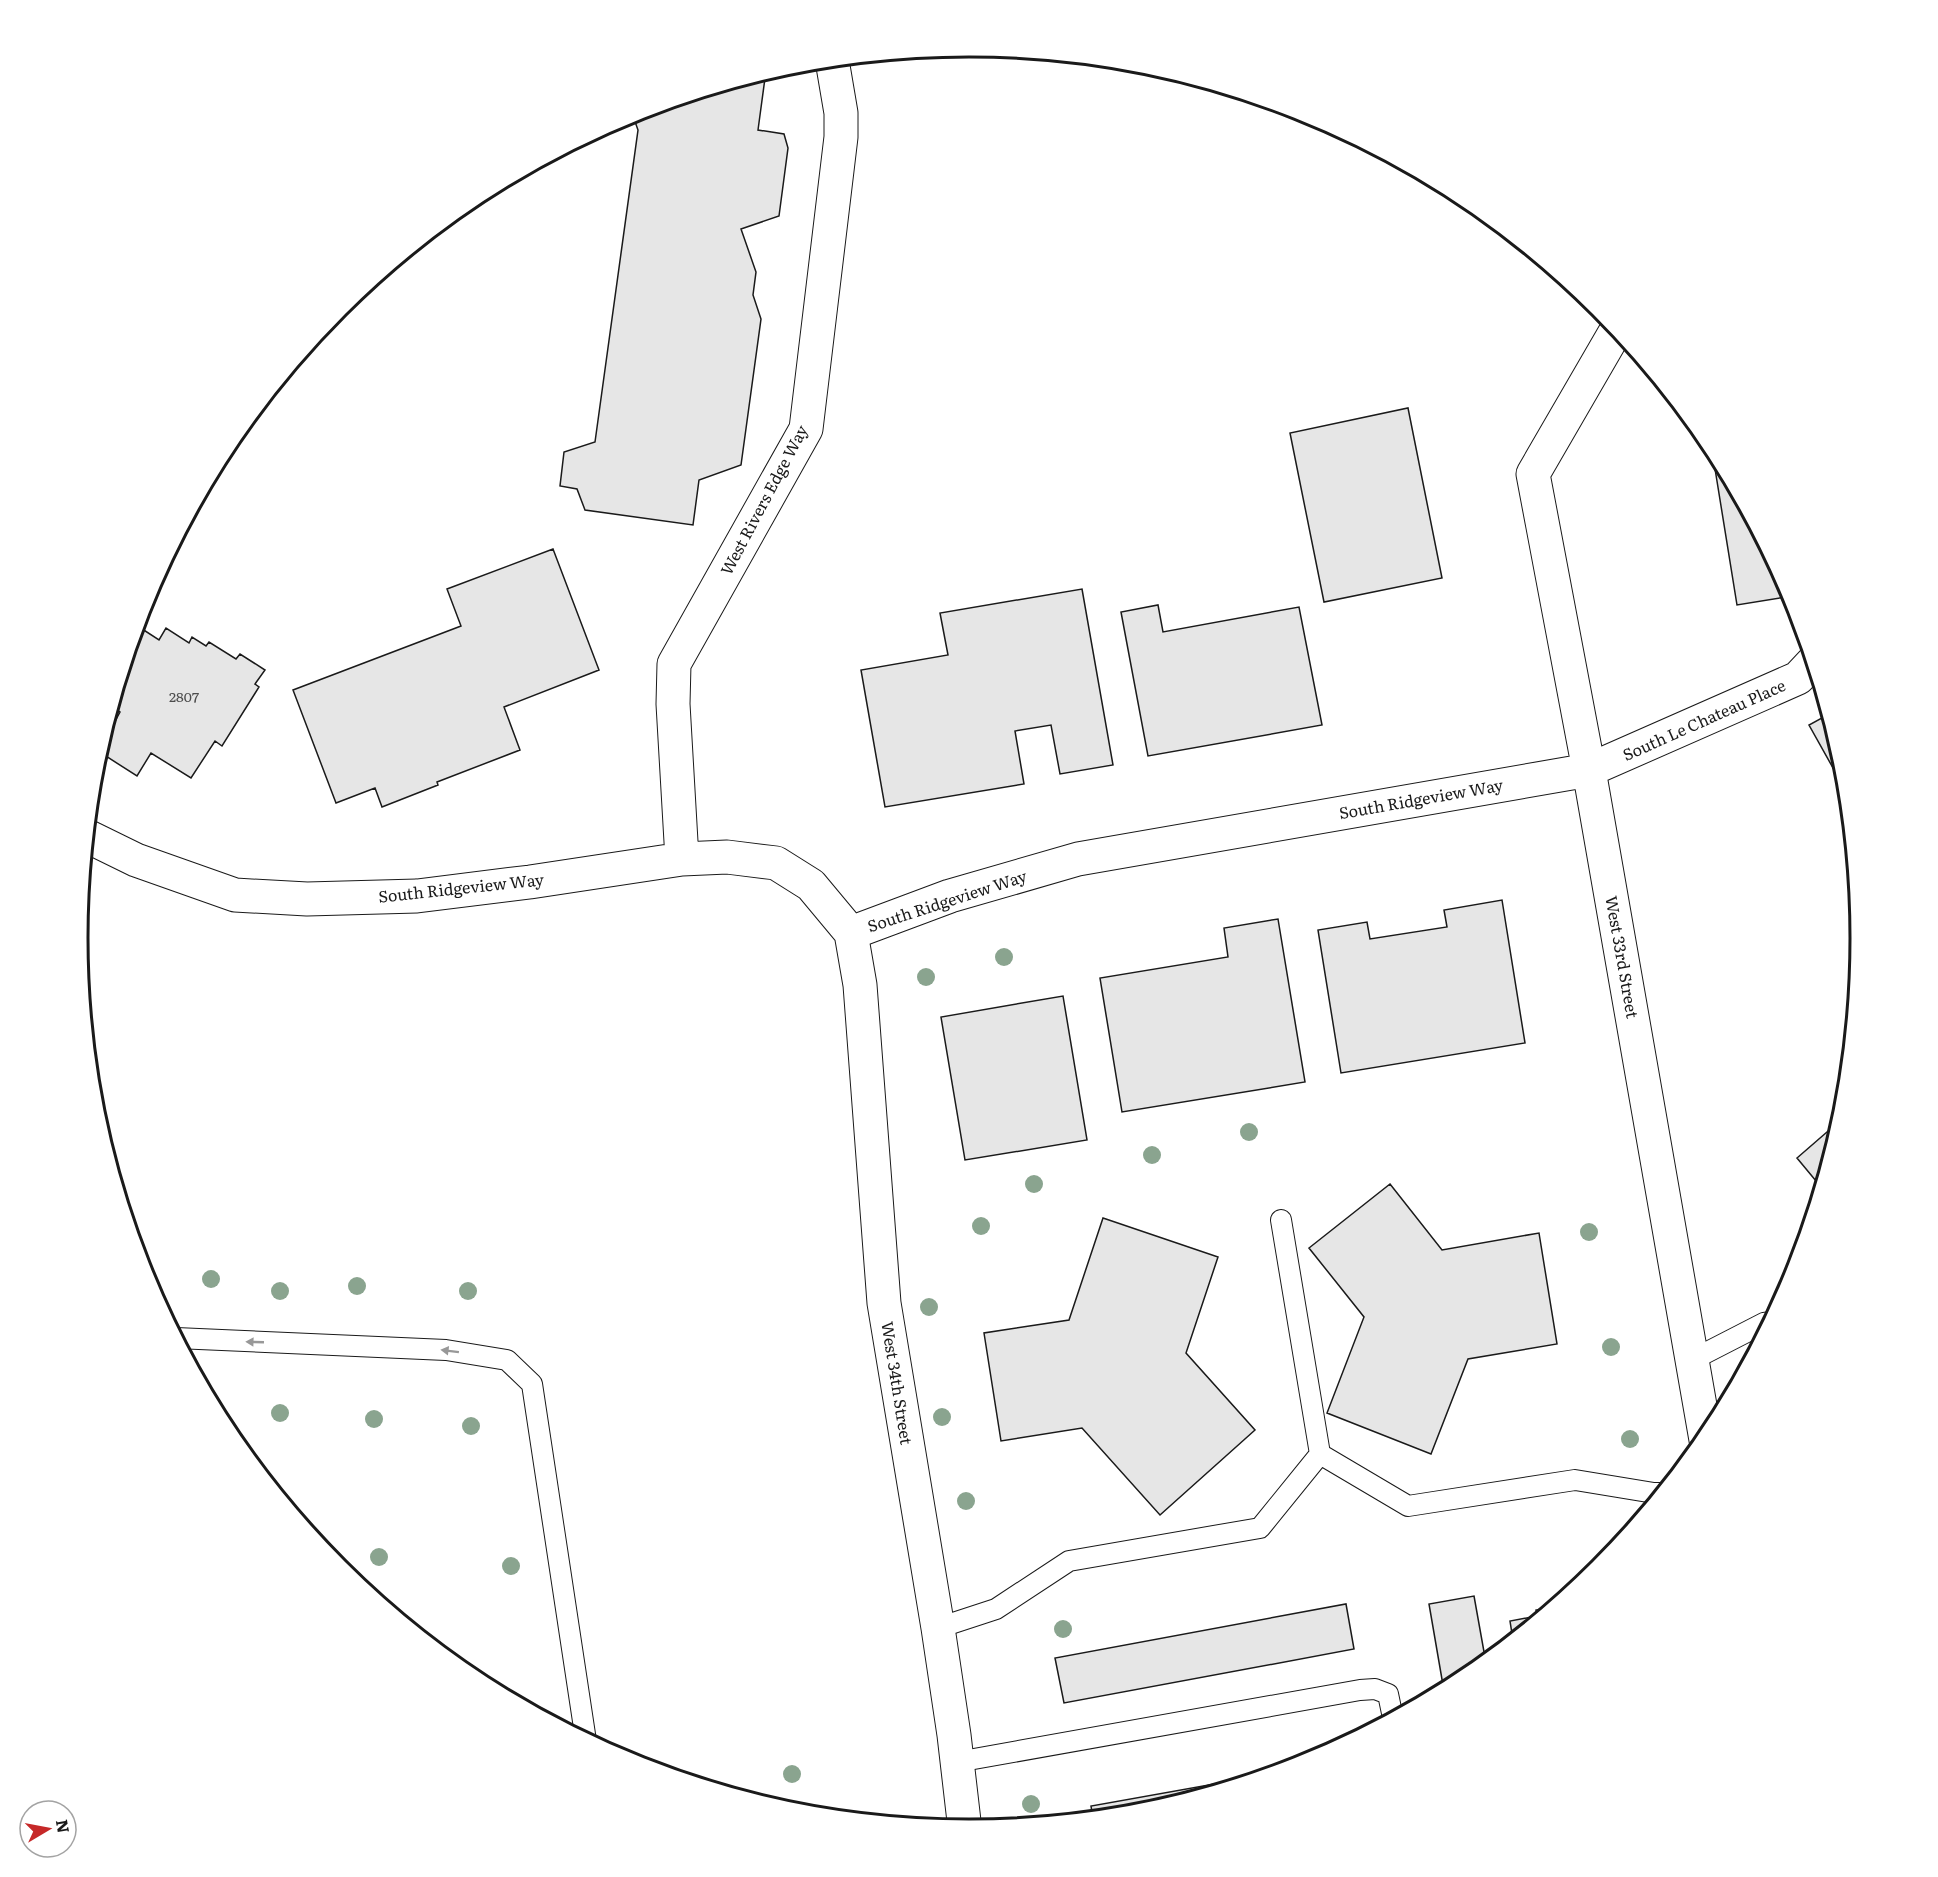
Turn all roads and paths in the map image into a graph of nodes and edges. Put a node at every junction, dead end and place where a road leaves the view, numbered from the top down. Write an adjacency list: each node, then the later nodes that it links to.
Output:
1 (833, 68): 6 (street, West Rivers Edge Way)
2 (1613, 337): 4 (street, West 33rd Street)
3 (1808, 668): 4 (street, South Le Chateau Place)
4 (1589, 770): 7 (street, South Ridgeview Way); 11 (street, West 33rd Street)
5 (93, 839): 6 (street, South Ridgeview Way)
6 (682, 859): 7 (street, South Ridgeview Way)
7 (851, 933): 15 (street, West 34th Street)
8 (1281, 1220): 13 (lane)
9 (1762, 1324): 11 (lane)
10 (184, 1338): 17 (lane, one-way to 10)
11 (1692, 1360): 12 (street, West 33rd Street)
12 (1703, 1426)
13 (1320, 1454): 14 (lane); 15 (lane)
14 (1654, 1493)
15 (938, 1628): 18 (street, West 34th Street)
16 (1392, 1712): 18 (lane)
17 (581, 1730)
18 (957, 1762): 19 (street, West 34th Street)
19 (965, 1820)

